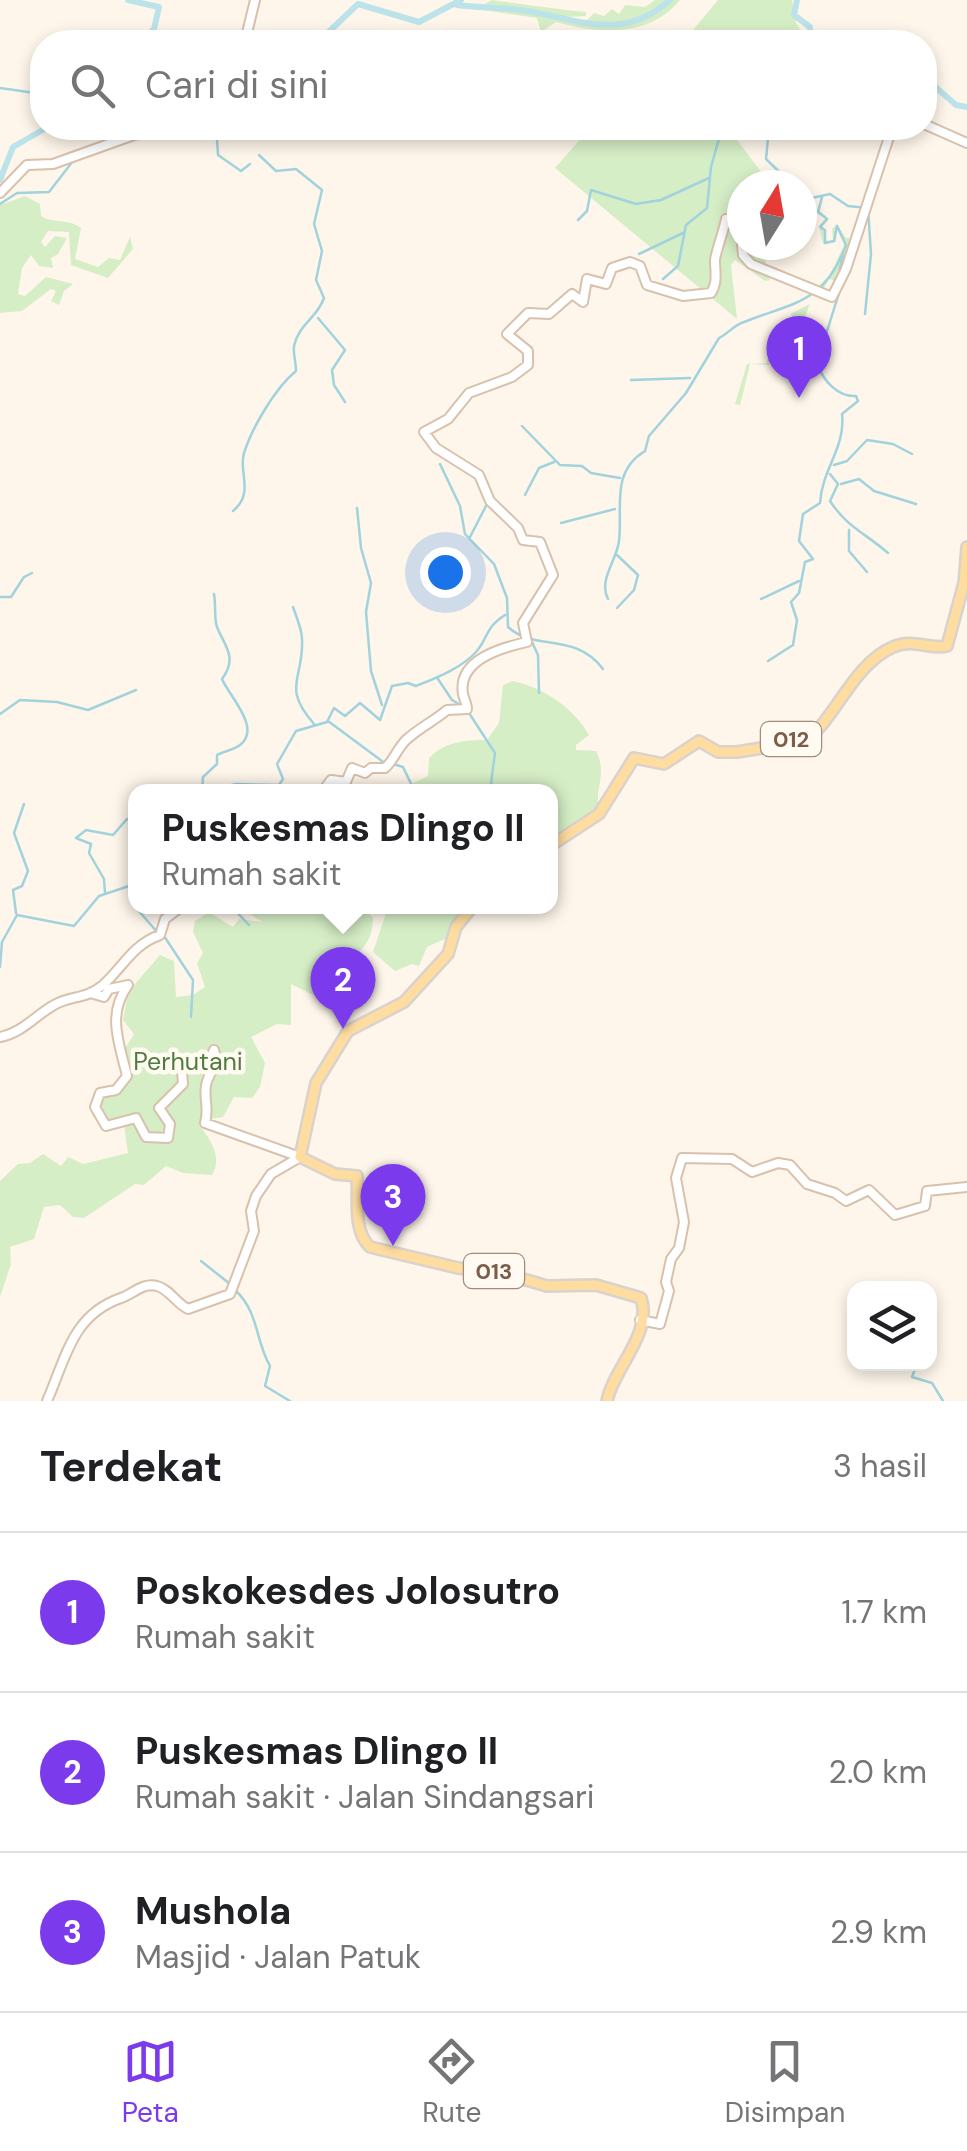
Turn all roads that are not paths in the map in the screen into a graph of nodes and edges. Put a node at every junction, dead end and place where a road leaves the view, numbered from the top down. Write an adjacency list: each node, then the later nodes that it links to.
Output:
1 (255, 0): 2 (street)
2 (247, 30)
3 (937, 130): 6 (street)
4 (121, 140): 7 (street)
5 (888, 140): 9 (street)
6 (967, 143)
7 (0, 193)
8 (727, 218): 11 (street)
9 (747, 260)
10 (967, 548): 12 (main road, 012)
11 (329, 784)
12 (558, 841)
13 (172, 914): 15 (street)
14 (467, 914): 17 (main road)
15 (90, 993): 16 (street); 17 (street)
16 (0, 1037)
17 (303, 1155): 19 (main road, 013); 20 (street)
18 (967, 1187): 19 (street)
19 (640, 1320): 21 (main road)
20 (48, 1401)
21 (607, 1401)

